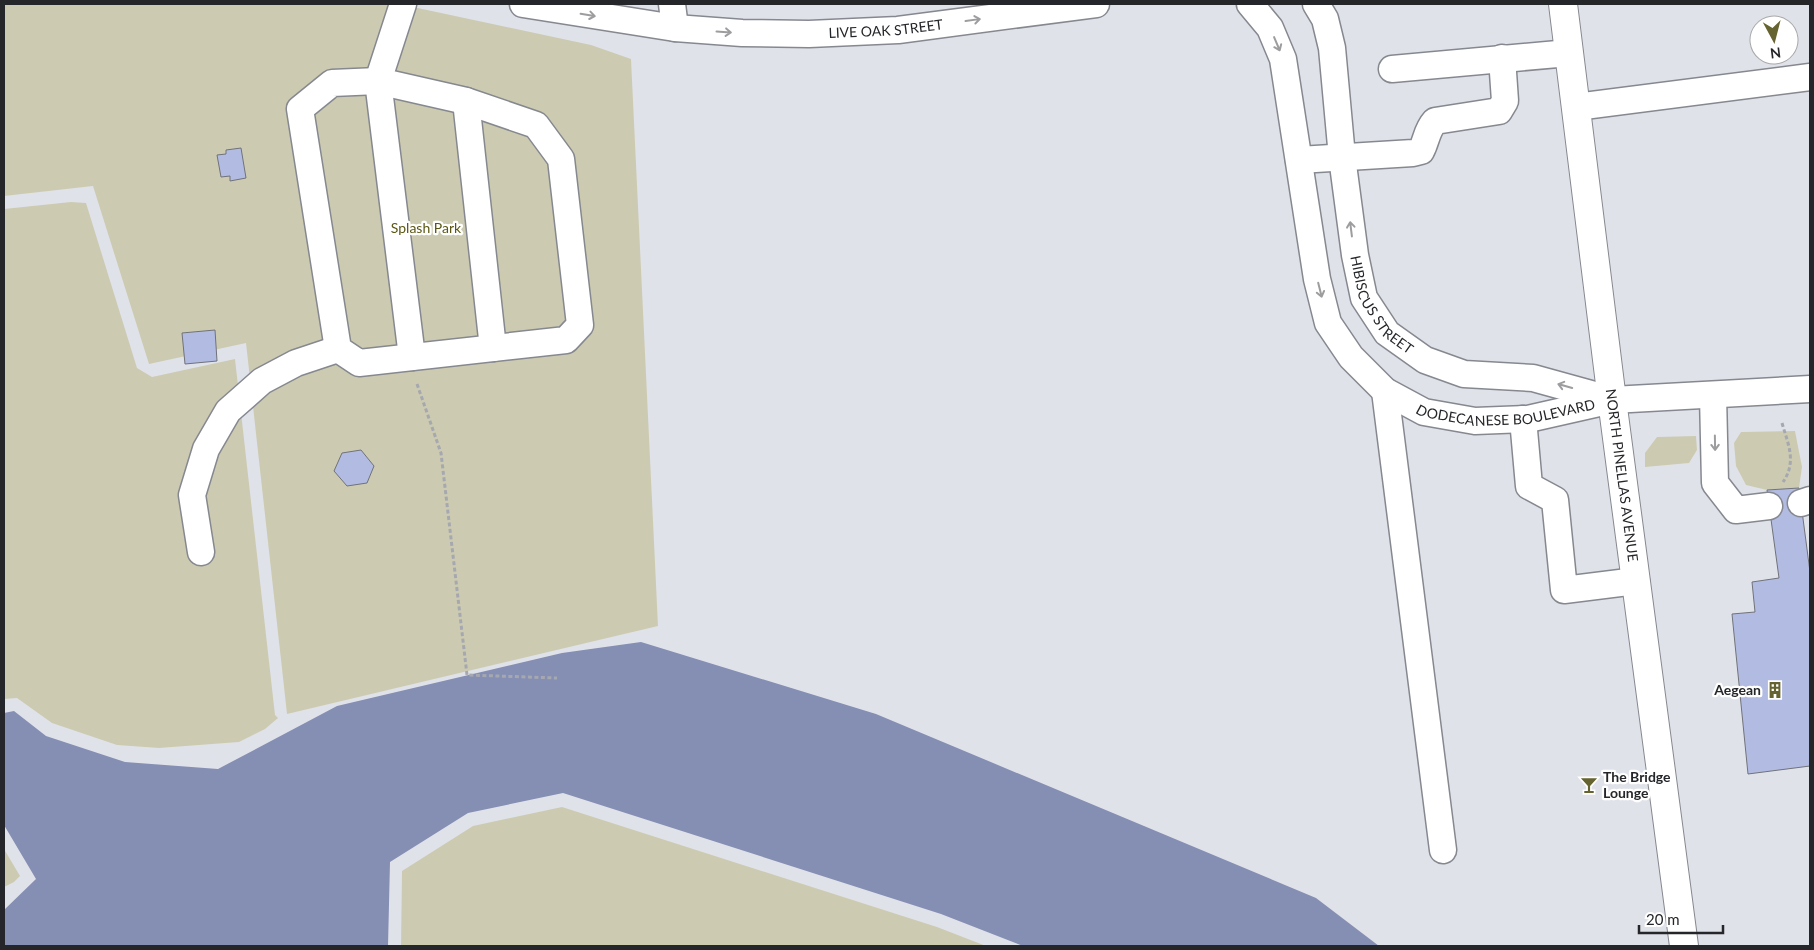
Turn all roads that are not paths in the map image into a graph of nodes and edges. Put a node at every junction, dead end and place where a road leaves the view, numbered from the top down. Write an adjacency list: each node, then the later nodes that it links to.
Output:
1 (404, 4): 14 (street)
2 (523, 4): 8 (street, LIVE OAK STREET, one-way to 8)
3 (1096, 4): 8 (street, LIVE OAK STREET, one-way to 3)
4 (1250, 4): 18 (street, one-way to 18)
5 (1316, 4): 9 (street, HIBISCUS STREET)
6 (1331, 4): 9 (street, HIBISCUS STREET)
7 (1563, 4): 10 (main road, NORTH PINELLAS AVENUE)
8 (674, 16)
9 (1332, 48): 17 (street, HIBISCUS STREET)
10 (1569, 53): 11 (street); 16 (main road, NORTH PINELLAS AVENUE)
11 (1502, 58): 12 (street); 17 (street)
12 (1392, 69)
13 (1810, 77): 16 (street)
14 (378, 81): 15 (street); 20 (street); 21 (street)
15 (466, 101): 19 (street); 19 (street)
16 (1576, 107): 25 (main road, NORTH PINELLAS AVENUE)
17 (1342, 157): 18 (street); 25 (street, HIBISCUS STREET, one-way to 17)
18 (1299, 160): 23 (street, one-way to 23)
19 (493, 348): 21 (street)
20 (338, 349): 21 (street); 28 (street)
21 (414, 369)
22 (1810, 390): 24 (street, DODECANESE BOULEVARD)
23 (1385, 391): 26 (street, DODECANESE BOULEVARD); 30 (street)
24 (1713, 395): 25 (street, DODECANESE BOULEVARD); 27 (street, one-way to 27)
25 (1612, 400): 26 (street, DODECANESE BOULEVARD); 29 (main road, NORTH PINELLAS AVENUE)
26 (1523, 419): 29 (street)
27 (1775, 495)
28 (200, 552)
29 (1636, 581): 31 (main road, NORTH PINELLAS AVENUE)
30 (1443, 850)
31 (1684, 946)

